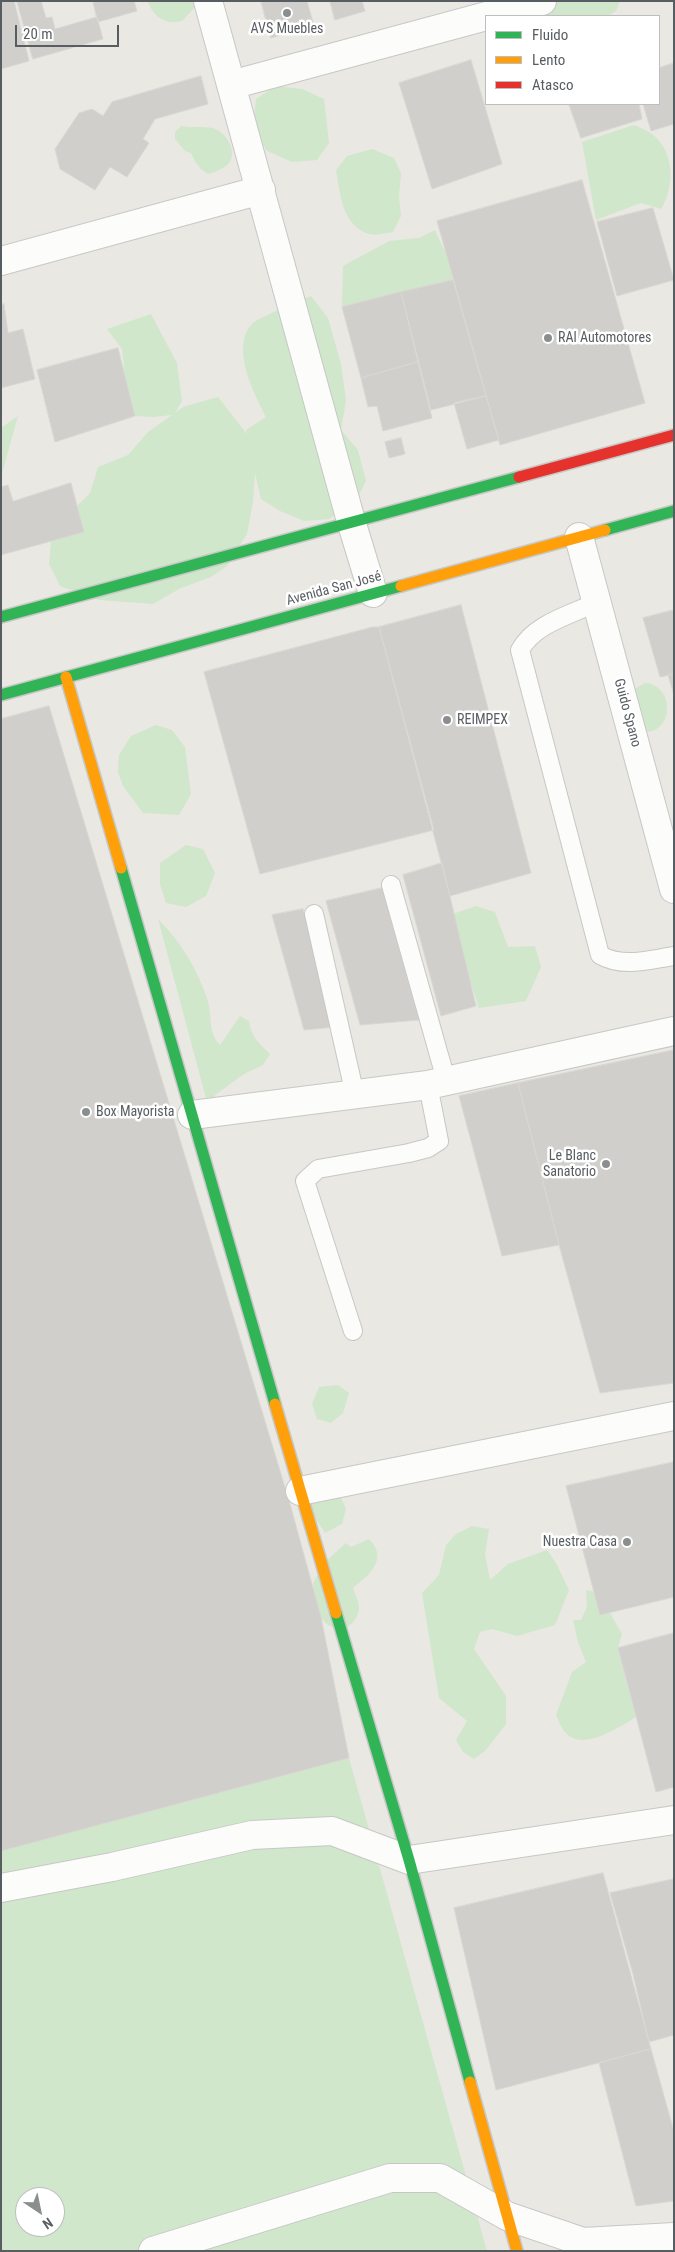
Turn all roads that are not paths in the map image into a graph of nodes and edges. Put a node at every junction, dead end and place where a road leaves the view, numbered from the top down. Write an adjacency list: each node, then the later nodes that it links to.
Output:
1 (208, 1): 5 (street)
2 (542, 1): 3 (street)
3 (490, 15)
4 (485, 16): 5 (street)
5 (231, 85): 6 (street)
6 (260, 190): 7 (street); 10 (street)
7 (1, 261)
8 (674, 435): 10 (street)
9 (674, 512): 11 (street, Avenida San José)
10 (351, 521): 12 (street); 14 (street)
11 (580, 537): 12 (street, Avenida San José); 13 (street, Guido Spano)
12 (373, 593): 15 (street, Avenida San José)
13 (597, 602): 18 (street, Guido Spano); 20 (lane)
14 (1, 617)
15 (66, 677): 16 (street, Avenida San José); 24 (street)
16 (1, 695)
17 (392, 885): 22 (lane)
18 (674, 889)
19 (314, 914): 23 (lane)
20 (674, 956)
21 (674, 1031): 22 (street)
22 (437, 1082): 23 (street); 25 (lane)
23 (355, 1095): 24 (street)
24 (192, 1115): 27 (street)
25 (353, 1331)
26 (674, 1416): 27 (street)
27 (300, 1491): 29 (street)
28 (674, 1820): 29 (street)
29 (409, 1860): 30 (street); 31 (street)
30 (1, 1888)
31 (507, 2216): 32 (street); 33 (street); 34 (street)
32 (674, 2237)
33 (153, 2251)
34 (517, 2251)

